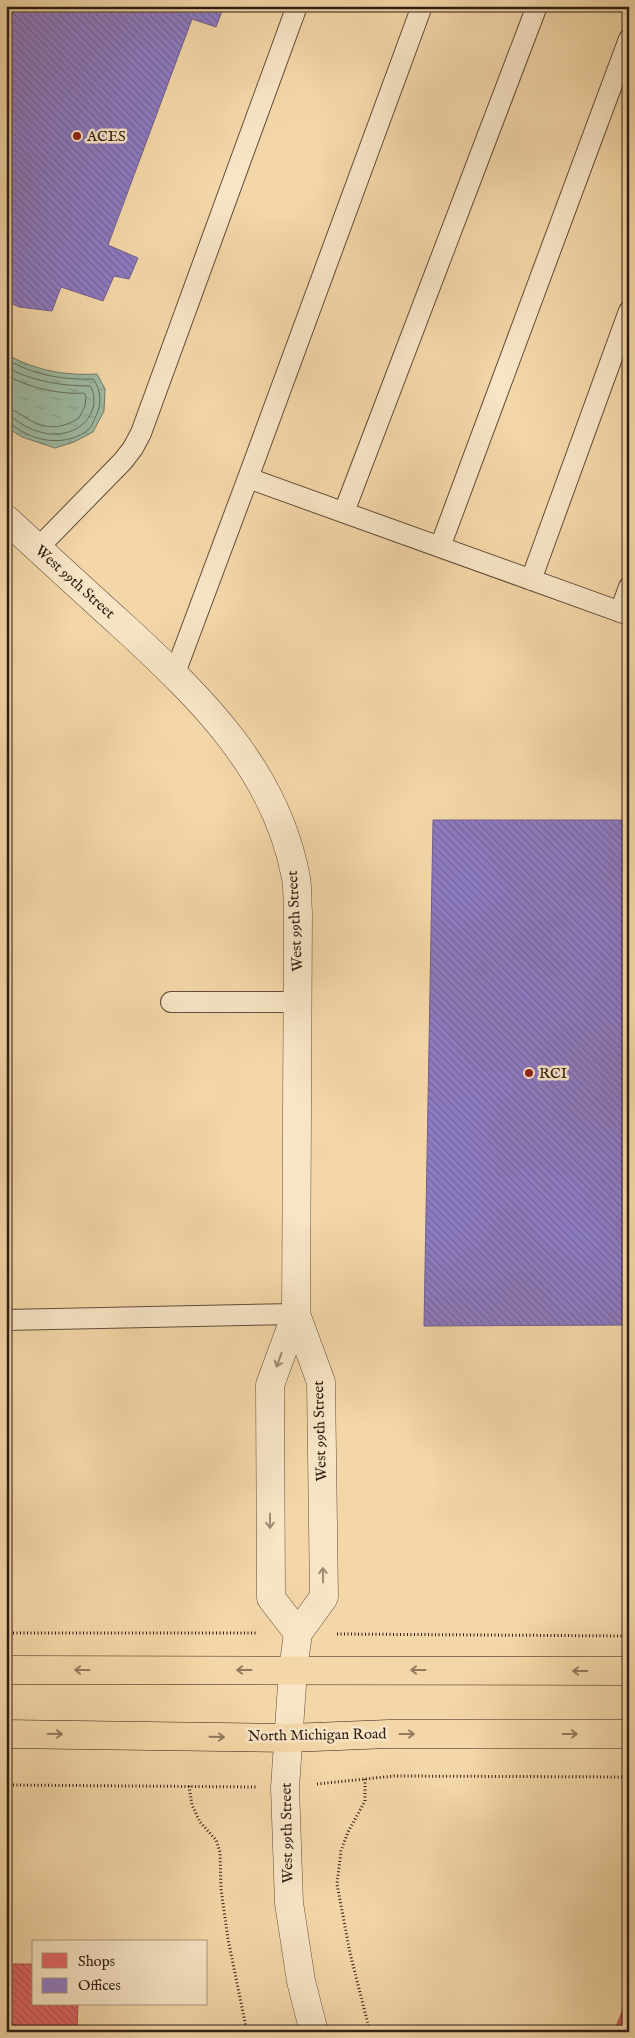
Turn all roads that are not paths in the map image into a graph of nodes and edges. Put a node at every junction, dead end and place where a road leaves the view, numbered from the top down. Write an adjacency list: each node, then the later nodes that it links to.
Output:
1 (297, 6): 10 (lane)
2 (422, 6): 6 (lane)
3 (537, 6): 7 (lane)
4 (629, 40): 9 (lane)
5 (629, 311): 11 (lane)
6 (248, 478): 7 (lane); 14 (lane)
7 (344, 512): 9 (lane)
8 (6, 519): 10 (street, West 99th Street)
9 (440, 546): 11 (lane)
10 (38, 548): 14 (street, West 99th Street)
11 (531, 580): 13 (lane)
12 (629, 586): 13 (lane)
13 (624, 613)
14 (175, 673): 16 (street, West 99th Street)
15 (171, 1002): 16 (lane)
16 (298, 1002): 17 (street, West 99th Street)
17 (296, 1314): 18 (lane); 19 (street, West 99th Street, one-way to 17); 19 (street, West 99th Street, one-way to 19)
18 (6, 1320)
19 (298, 1633): 21 (street, West 99th Street)
20 (6, 1670): 21 (main road, one-way to 20)
21 (293, 1670): 22 (main road, one-way to 21); 25 (street, West 99th Street)
22 (629, 1671)
23 (6, 1734): 25 (main road, North Michigan Road, one-way to 25)
24 (629, 1734): 25 (main road, North Michigan Road, one-way to 24)
25 (289, 1738): 26 (street, West 99th Street)
26 (314, 2032)

